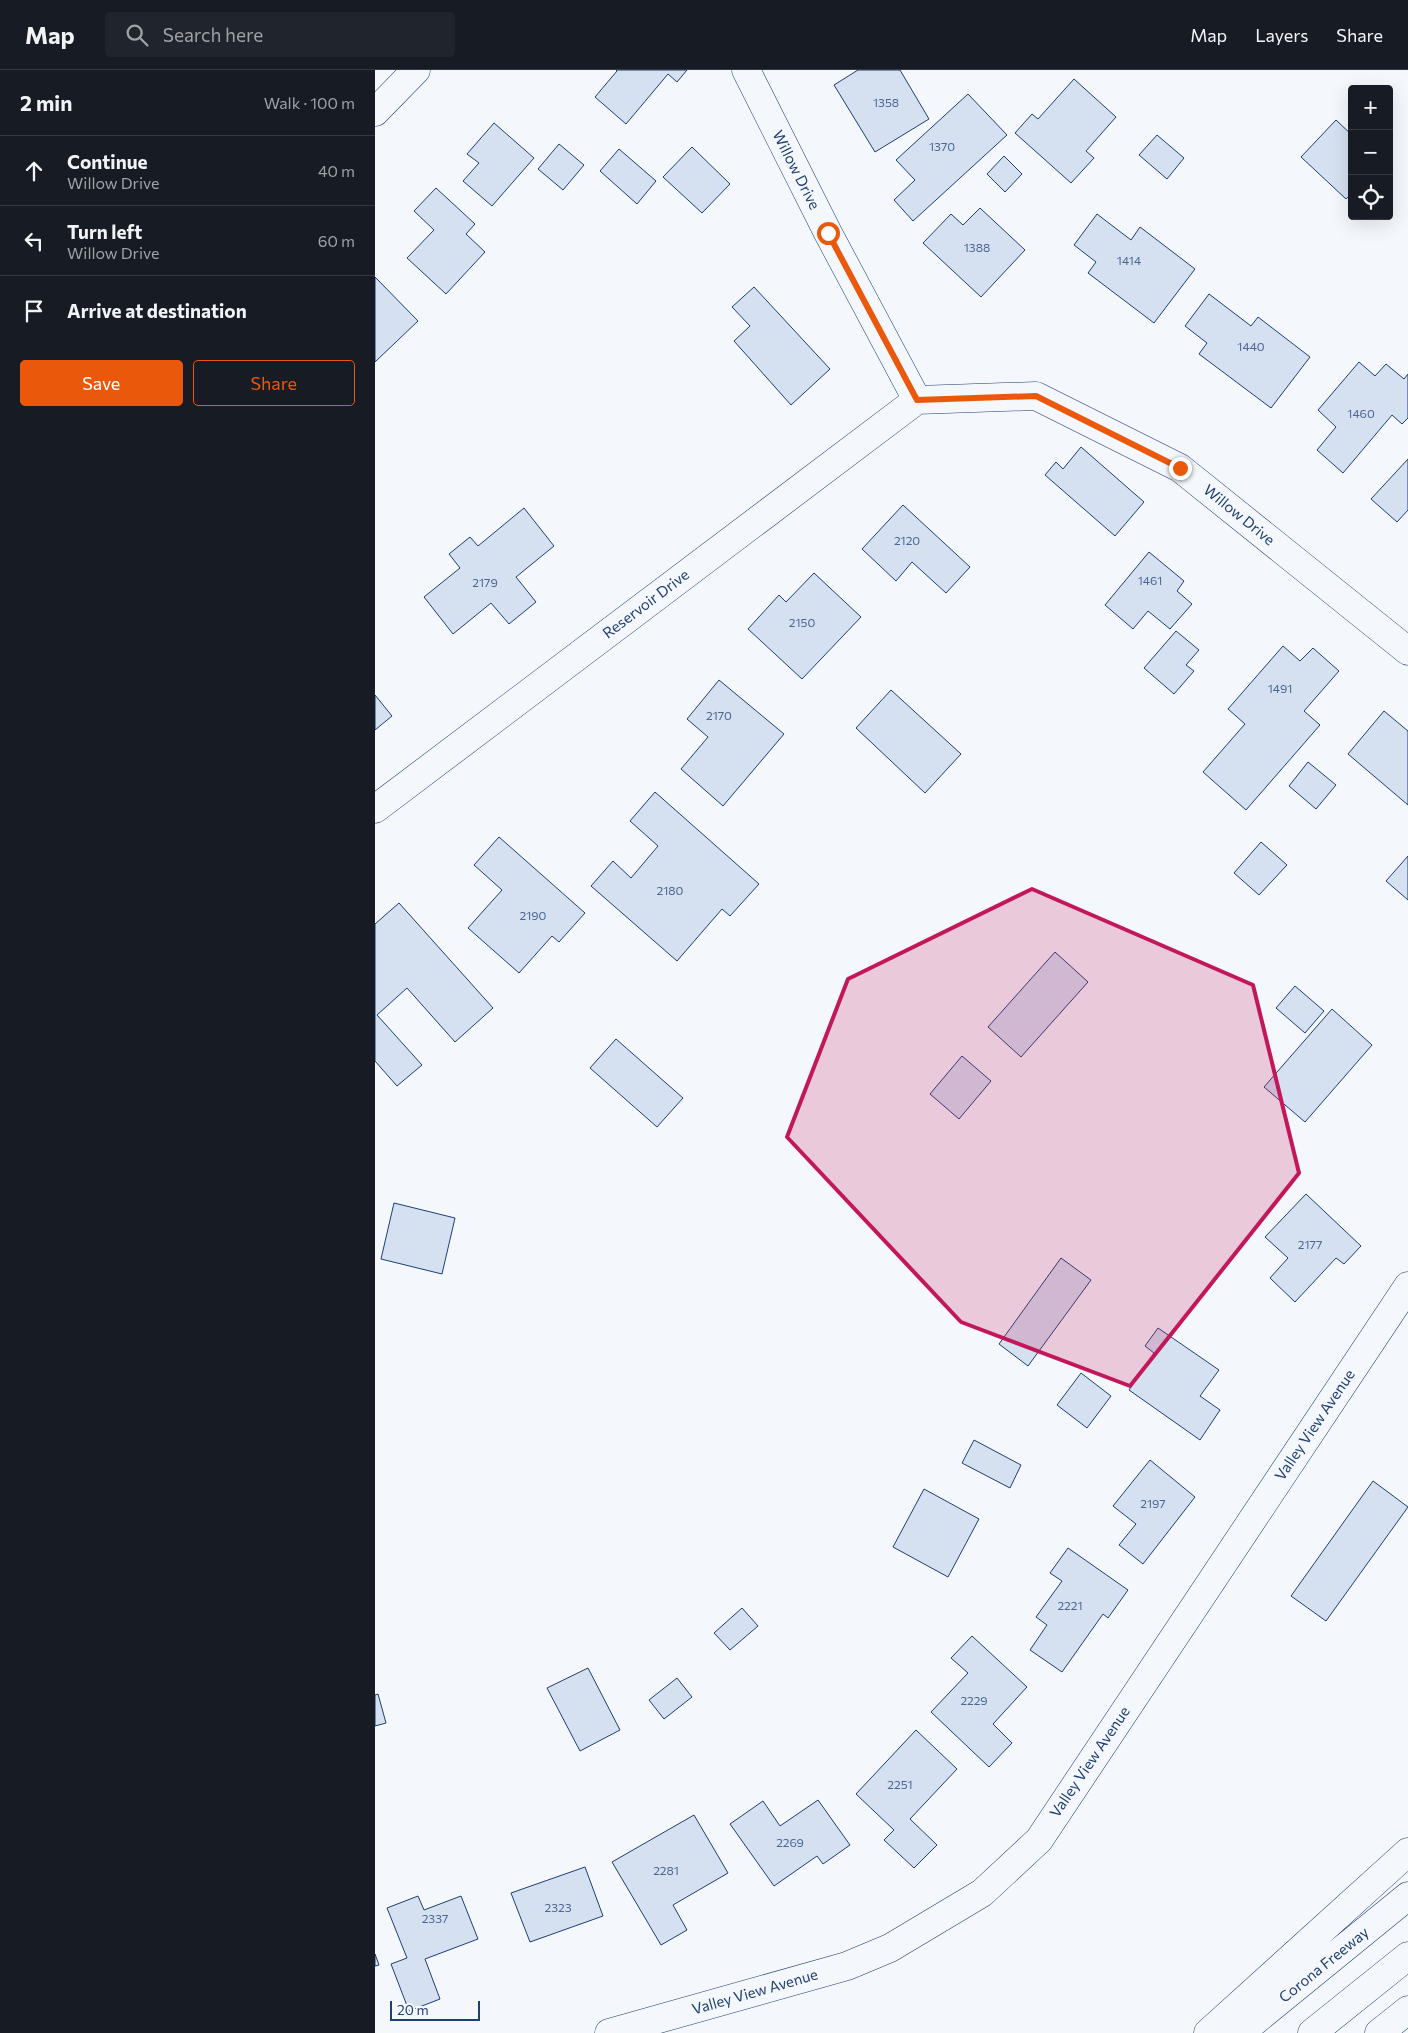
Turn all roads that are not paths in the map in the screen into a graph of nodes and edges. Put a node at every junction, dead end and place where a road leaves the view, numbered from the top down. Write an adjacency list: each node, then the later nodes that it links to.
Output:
1 (416, 70): 3 (main road)
2 (746, 70): 4 (main road, Willow Drive)
3 (375, 112)
4 (917, 400): 5 (main road, Willow Drive); 6 (main road, Reservoir Drive)
5 (1408, 651)
6 (375, 809)
7 (1408, 1286): 12 (main road, Valley View Avenue)
8 (1408, 1852): 13 (main road)
9 (1408, 1896): 14 (main road, Corona Freeway)
10 (1408, 1956): 15 (main road)
11 (1408, 2010): 16 (main road)
12 (609, 2033)
13 (1208, 2033)
14 (1240, 2033)
15 (1312, 2033)
16 (1379, 2033)

